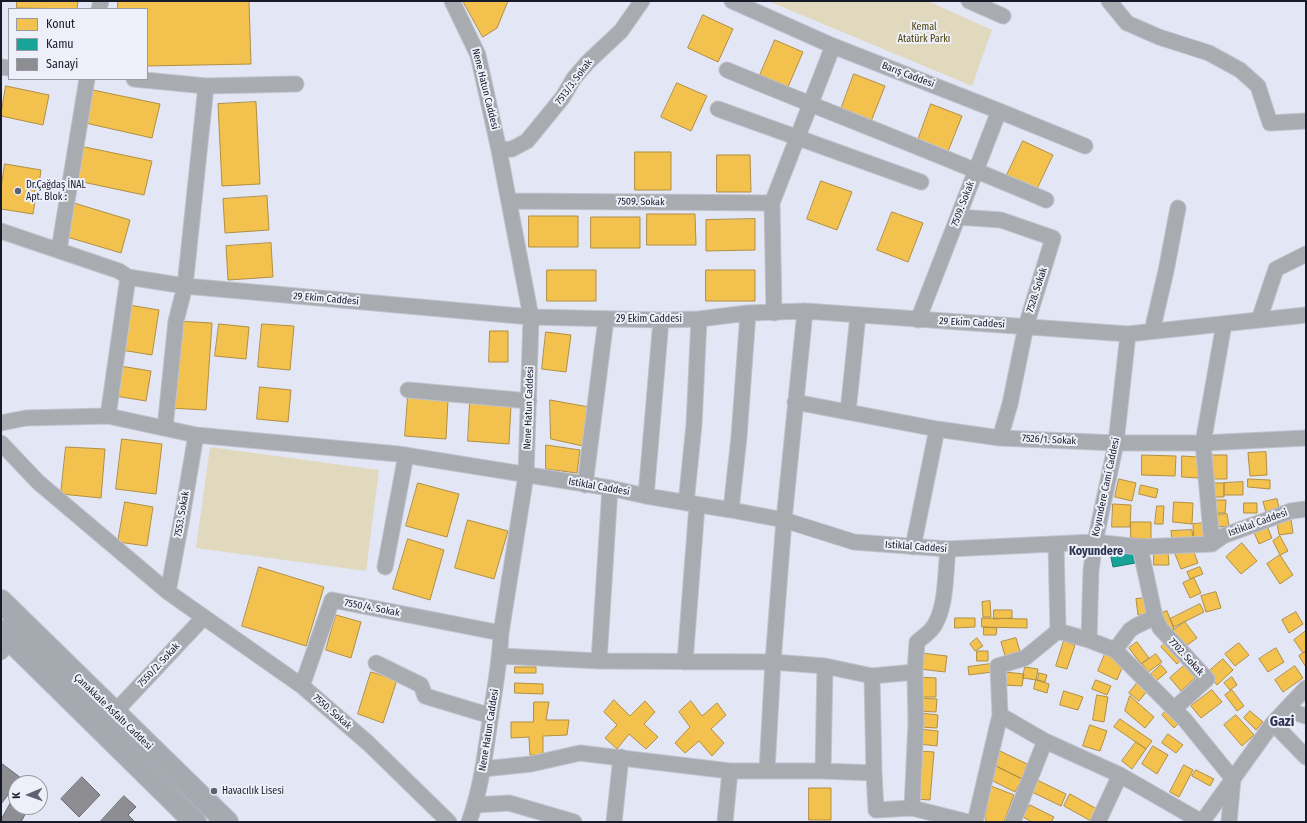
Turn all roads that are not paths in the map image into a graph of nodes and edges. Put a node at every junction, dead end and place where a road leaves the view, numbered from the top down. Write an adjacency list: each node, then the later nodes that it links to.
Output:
1 (452, 1): 19 (street, Nene Hatun Caddesi)
2 (642, 1): 19 (street, 7513/3. Sokak)
3 (732, 1): 7 (street, Barış Caddesi)
4 (969, 1): 6 (street)
5 (1109, 1): 16 (street)
6 (1003, 16)
7 (833, 46): 13 (street); 15 (street, Barış Caddesi)
8 (727, 70): 13 (street)
9 (88, 80): 28 (street)
10 (144, 80): 12 (street)
11 (296, 84): 12 (street)
12 (206, 86): 31 (street)
13 (810, 104): 17 (street); 20 (street)
14 (718, 109): 17 (street)
15 (999, 111): 18 (street, Barış Caddesi); 20 (street, 7509. Sokak)
16 (1306, 121)
17 (798, 137): 21 (street); 24 (street)
18 (1085, 146)
19 (499, 150): 23 (street, Nene Hatun Caddesi)
20 (976, 170): 22 (street); 26 (street, 7509. Sokak)
21 (921, 182)
22 (1046, 200)
23 (510, 201): 24 (street, 7509. Sokak); 37 (street, Nene Hatun Caddesi)
24 (772, 203): 34 (street)
25 (1178, 208): 45 (street)
26 (958, 217): 41 (street, 7509. Sokak); 44 (street, 7528. Sokak)
27 (1, 230): 28 (street, 29 Ekim Caddesi)
28 (60, 250): 30 (street, 29 Ekim Caddesi)
29 (1306, 254): 42 (street)
30 (128, 277): 31 (street, 29 Ekim Caddesi); 51 (street)
31 (185, 286): 37 (street, 29 Ekim Caddesi); 53 (street)
32 (804, 311): 34 (street, 29 Ekim Caddesi); 35 (street, 29 Ekim Caddesi); 49 (street)
33 (748, 313): 34 (street, 29 Ekim Caddesi); 39 (street, 29 Ekim Caddesi); 68 (street)
34 (774, 313)
35 (858, 315): 41 (street, 29 Ekim Caddesi); 50 (street)
36 (1306, 316): 42 (street, 29 Ekim Caddesi)
37 (531, 317): 38 (street, 29 Ekim Caddesi); 48 (street, Nene Hatun Caddesi)
38 (606, 319): 40 (street, 29 Ekim Caddesi); 63 (street)
39 (699, 319): 40 (street, 29 Ekim Caddesi); 66 (street)
40 (661, 320): 65 (street)
41 (918, 320): 44 (street, 29 Ekim Caddesi)
42 (1259, 320): 43 (street, 29 Ekim Caddesi)
43 (1224, 324): 45 (street, 29 Ekim Caddesi); 60 (street)
44 (1026, 326): 46 (street, 29 Ekim Caddesi); 56 (street, 7528. Sokak)
45 (1152, 331): 46 (street, 29 Ekim Caddesi)
46 (1128, 334): 59 (street, Koyundere Cami Caddesi)
47 (408, 390): 48 (street)
48 (529, 401): 62 (street, Nene Hatun Caddesi)
49 (796, 402): 50 (street, 7526/1. Sokak); 69 (street)
50 (848, 412): 54 (street, 7526/1. Sokak)
51 (108, 416): 52 (street, Istiklal Caddesi); 53 (street, Istiklal Caddesi)
52 (1, 423)
53 (165, 428): 55 (street, Istiklal Caddesi)
54 (937, 429): 56 (street, 7526/1. Sokak); 74 (street)
55 (196, 435): 61 (street, Istiklal Caddesi); 77 (street, 7553. Sokak)
56 (1000, 438): 59 (street, 7526/1. Sokak)
57 (1306, 438): 60 (street, 7526/1. Sokak)
58 (1, 443): 77 (street, 7550. Sokak)
59 (1116, 443): 60 (street, 7526/1. Sokak); 70 (street, Koyundere Cami Caddesi)
60 (1203, 443): 72 (street)
61 (406, 455): 62 (street, Istiklal Caddesi); 76 (street)
62 (526, 475): 63 (street, Istiklal Caddesi); 82 (street, Nene Hatun Caddesi)
63 (585, 485): 64 (street, Istiklal Caddesi)
64 (610, 488): 65 (street, Istiklal Caddesi); 87 (street)
65 (646, 496): 66 (street, Istiklal Caddesi)
66 (691, 504): 68 (street, Istiklal Caddesi); 88 (street)
67 (1306, 509): 72 (street, Istiklal Caddesi)
68 (731, 510): 69 (street, Istiklal Caddesi)
69 (784, 520): 74 (street, Istiklal Caddesi); 89 (street)
70 (1095, 542): 71 (street, Istiklal Caddesi); 73 (street, Istiklal Caddesi); 83 (street, Koyundere Cami Caddesi)
71 (1056, 544): 75 (street, Istiklal Caddesi); 81 (street)
72 (1212, 544): 73 (street, Istiklal Caddesi)
73 (1140, 546): 80 (street)
74 (913, 547): 75 (street, Istiklal Caddesi)
75 (948, 549): 92 (street)
76 (385, 567)
77 (168, 592): 79 (street, 7550. Sokak)
78 (1, 601): 98 (highway, Çanakkale Asfaltı Caddesi)
79 (204, 617): 94 (street, 7550. Sokak); 98 (street, 7550/2. Sokak)
80 (1155, 617): 85 (street); 96 (street, 7702. Sokak)
81 (1058, 631): 83 (street); 99 (street)
82 (501, 633): 86 (street, Nene Hatun Caddesi); 94 (street, 7550/4. Sokak)
83 (1089, 640): 85 (street)
84 (4, 641): 116 (highway, Çanakkale Asfaltı Caddesi)
85 (1115, 650): 96 (street)
86 (500, 656): 87 (street); 100 (street, Nene Hatun Caddesi)
87 (598, 661): 88 (street)
88 (685, 662): 89 (street)
89 (773, 662): 91 (street); 107 (street)
90 (376, 663): 100 (street)
91 (825, 666): 93 (street); 109 (street)
92 (915, 672): 93 (street); 114 (street)
93 (872, 676): 110 (street)
94 (302, 686): 118 (street, 7550. Sokak)
95 (1306, 688): 97 (street)
96 (1174, 709): 112 (street)
97 (1286, 710): 101 (street); 102 (street)
98 (114, 713): 117 (highway, Çanakkale Asfaltı Caddesi)
99 (1000, 715): 103 (street); 124 (street)
100 (491, 716): 106 (street, Nene Hatun Caddesi)
101 (1306, 716)
102 (1274, 723): 105 (street); 112 (street)
103 (1045, 741): 111 (street); 125 (street)
104 (621, 757): 106 (street); 108 (street); 121 (street)
105 (1306, 757)
106 (483, 769): 113 (street, Nene Hatun Caddesi)
107 (767, 770): 108 (street); 109 (street)
108 (730, 771): 122 (street)
109 (823, 771): 110 (street)
110 (874, 773): 115 (street)
111 (1120, 775): 126 (street); 127 (street)
112 (1233, 779): 127 (street); 128 (street)
113 (475, 805): 119 (street, Nene Hatun Caddesi); 120 (street)
114 (912, 808): 115 (street); 123 (street)
115 (875, 816)
116 (195, 822)
117 (227, 822)
118 (449, 822)
119 (469, 822)
120 (574, 822)
121 (614, 822)
122 (725, 822)
123 (968, 822)
124 (975, 822)
125 (1013, 822)
126 (1098, 822)
127 (1202, 822)
128 (1229, 822)

